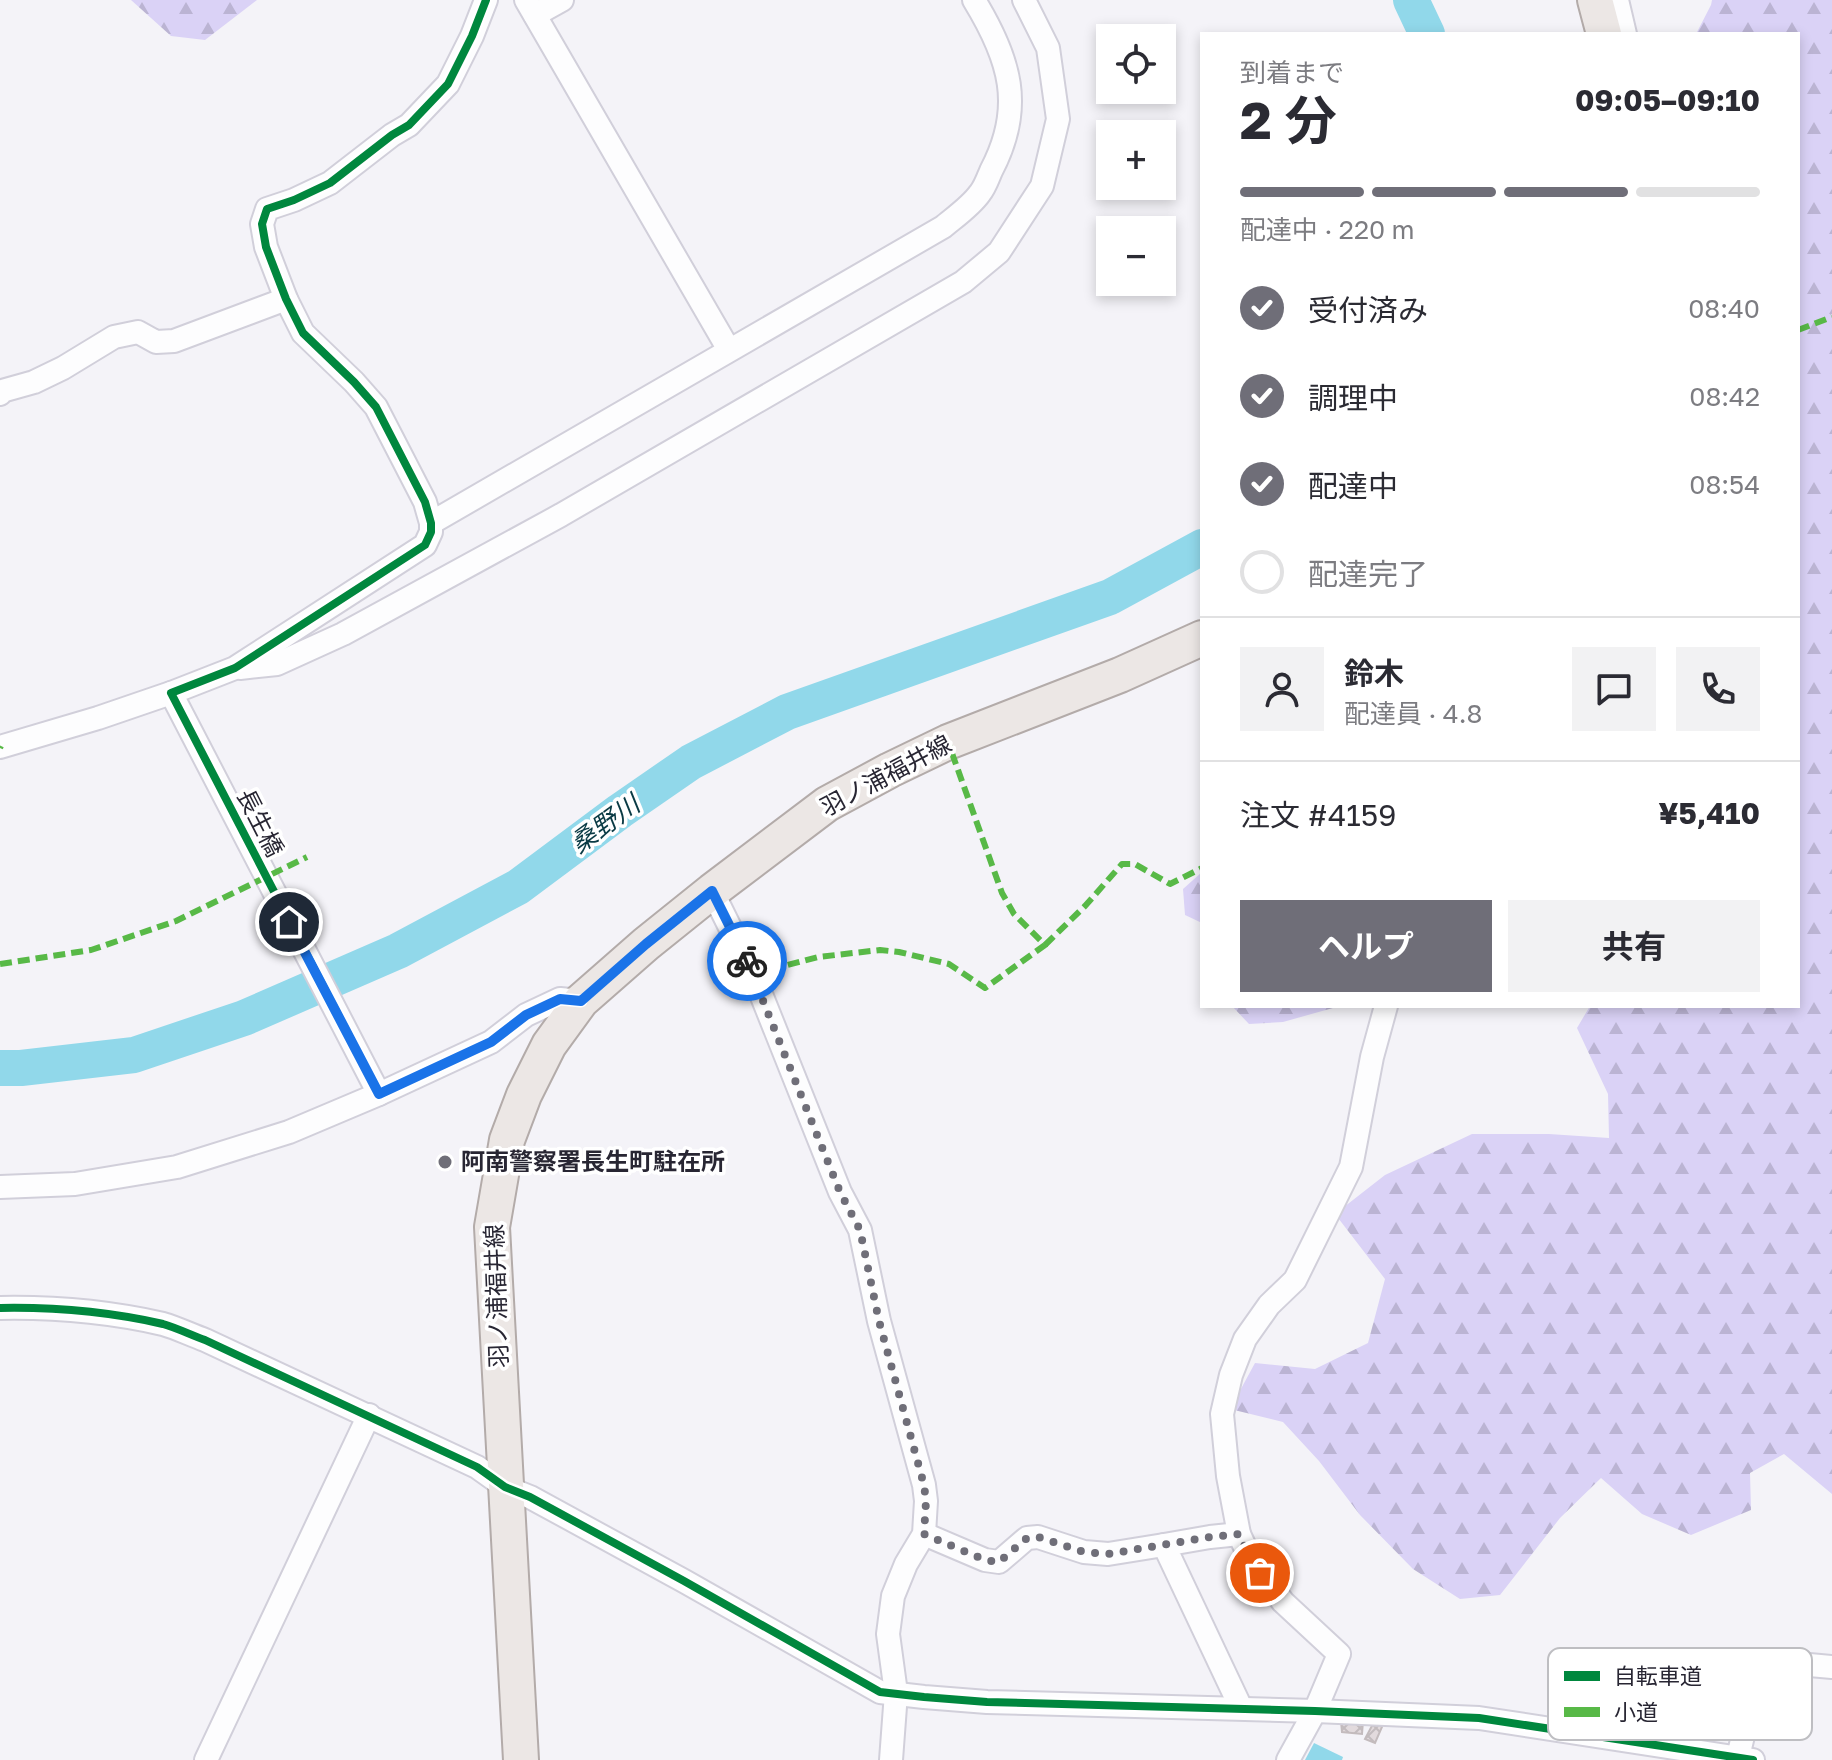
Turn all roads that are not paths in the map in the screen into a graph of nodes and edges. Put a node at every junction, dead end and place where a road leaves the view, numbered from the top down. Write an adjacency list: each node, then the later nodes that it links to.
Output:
1 (486, 0): 10 (street)
2 (562, 0): 7 (street)
3 (974, 0): 11 (street)
4 (1024, 0): 15 (street)
5 (1595, 0): 8 (main road)
6 (1617, 0): 9 (street)
7 (530, 8): 11 (street)
8 (1603, 32)
9 (1625, 32)
10 (286, 299): 12 (street); 13 (street)
11 (729, 350): 13 (street)
12 (0, 394)
13 (431, 523): 15 (street)
14 (1200, 639): 18 (main road, 羽ノ浦福井線)
15 (235, 668): 16 (street)
16 (176, 702): 17 (street); 21 (street, 長生橋)
17 (0, 747)
18 (712, 891): 19 (main road, 羽ノ浦福井線); 26 (street)
19 (581, 1001): 21 (street); 25 (main road, 羽ノ浦福井線)
20 (1385, 1008): 27 (street)
21 (375, 1088): 22 (street)
22 (0, 1187)
23 (0, 1308): 24 (street)
24 (369, 1415): 25 (street); 37 (street)
25 (505, 1487): 31 (street); 38 (main road, 羽ノ浦福井線)
26 (924, 1534): 28 (street); 31 (street)
27 (1239, 1534): 28 (street); 33 (street)
28 (1164, 1545): 32 (street)
29 (1812, 1665): 30 (street)
30 (1832, 1667)
31 (896, 1693): 32 (street); 39 (street)
32 (1241, 1708): 33 (street)
33 (1315, 1711): 34 (street); 40 (street)
34 (1548, 1728)
35 (1625, 1740): 36 (street)
36 (1745, 1758)
37 (206, 1760)
38 (521, 1760)
39 (891, 1760)
40 (1288, 1760)

